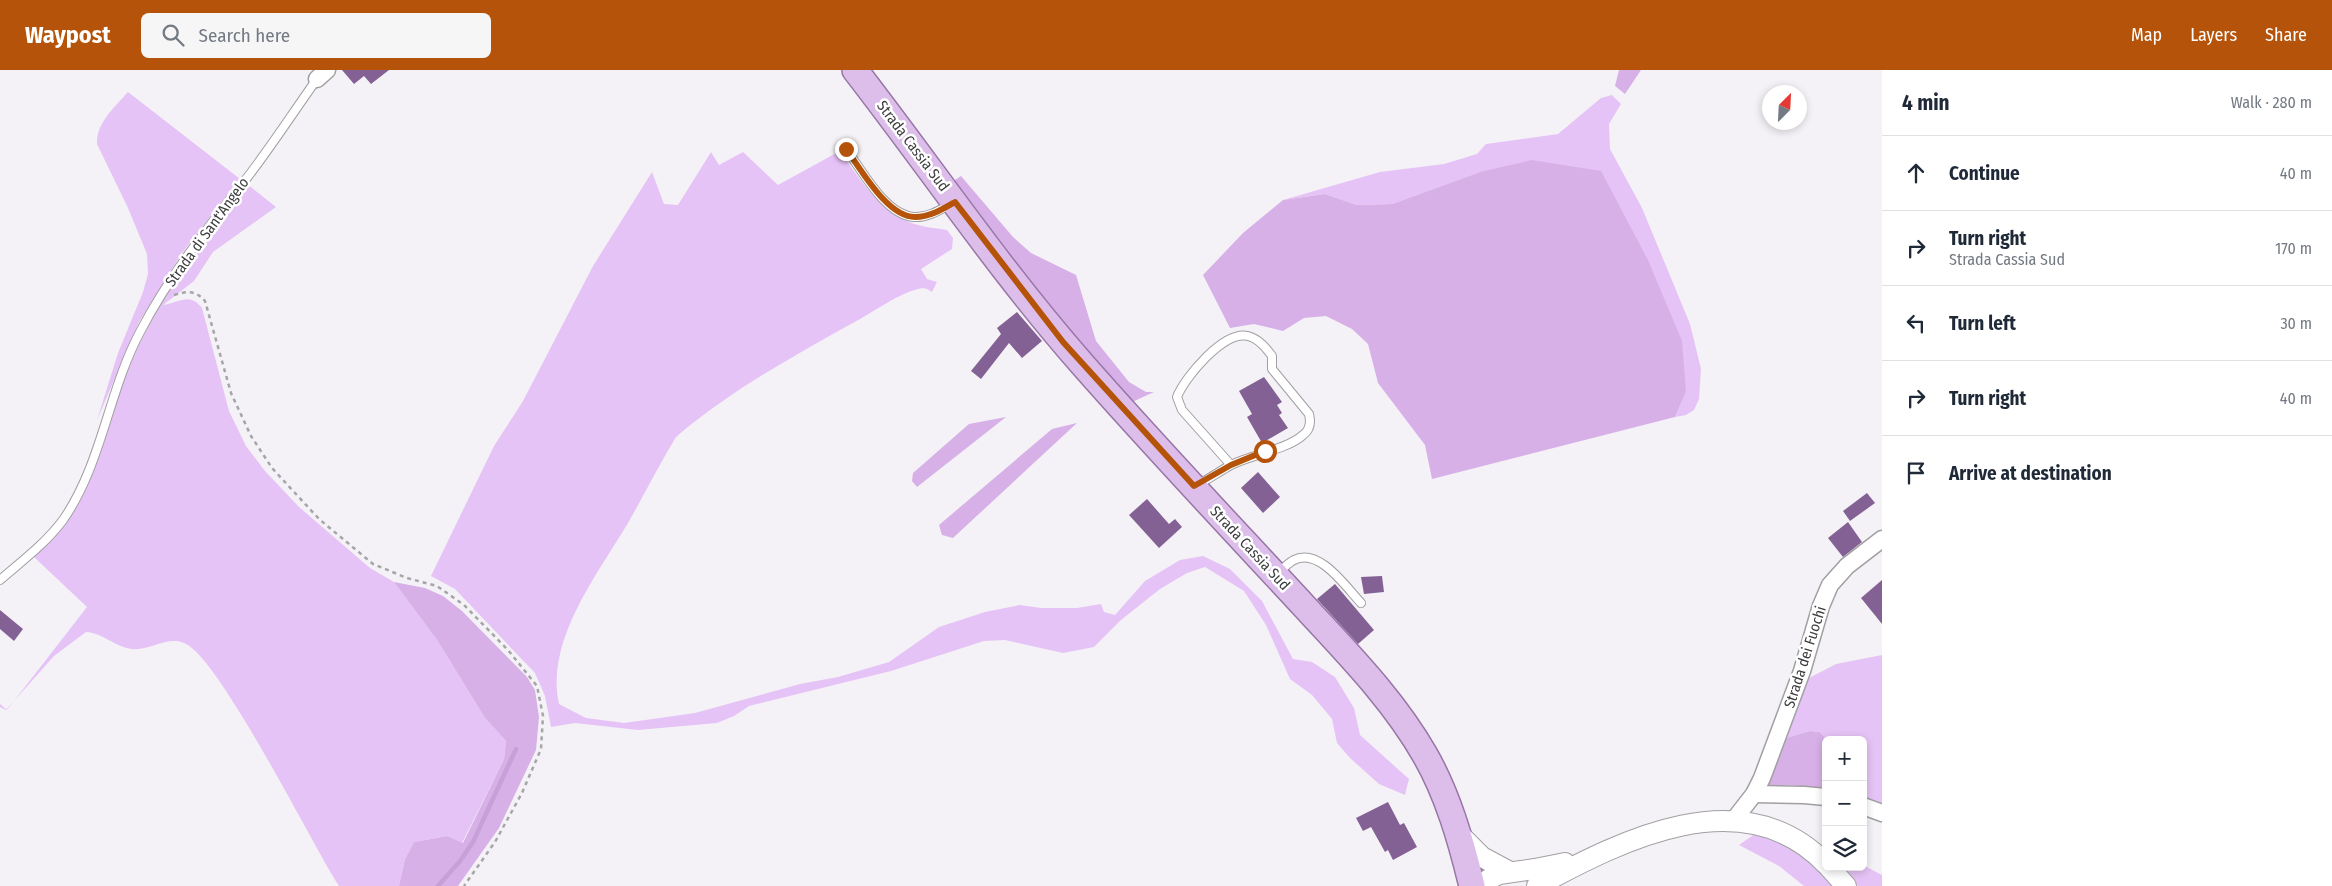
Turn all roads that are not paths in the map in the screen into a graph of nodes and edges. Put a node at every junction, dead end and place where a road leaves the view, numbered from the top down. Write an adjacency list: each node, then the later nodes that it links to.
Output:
1 (855, 70): 4 (main road, Strada Cassia Sud)
2 (322, 74): 9 (lane, Strada di Sant'Angelo)
3 (846, 149): 4 (lane)
4 (955, 202): 6 (main road, Strada Cassia Sud)
5 (1231, 465): 5 (lane); 6 (lane)
6 (1194, 486): 8 (main road, Strada Cassia Sud)
7 (1882, 539): 11 (street, Strada dei Fuochi)
8 (1276, 576): 10 (lane); 16 (main road, Strada Cassia Sud)
9 (0, 580)
10 (1361, 603)
11 (1754, 794): 12 (street); 15 (street, Strada dei Fuochi)
12 (1822, 797)
13 (1867, 807): 14 (street)
14 (1882, 813)
15 (1733, 821): 17 (street); 18 (street)
16 (1458, 832): 20 (street); 21 (main road, Strada Cassia Sud)
17 (1594, 856): 20 (street); 23 (street)
18 (1822, 861)
19 (1833, 871): 24 (street)
20 (1510, 872): 22 (street)
21 (1472, 886)
22 (1476, 886)
23 (1537, 886)
24 (1846, 886)

